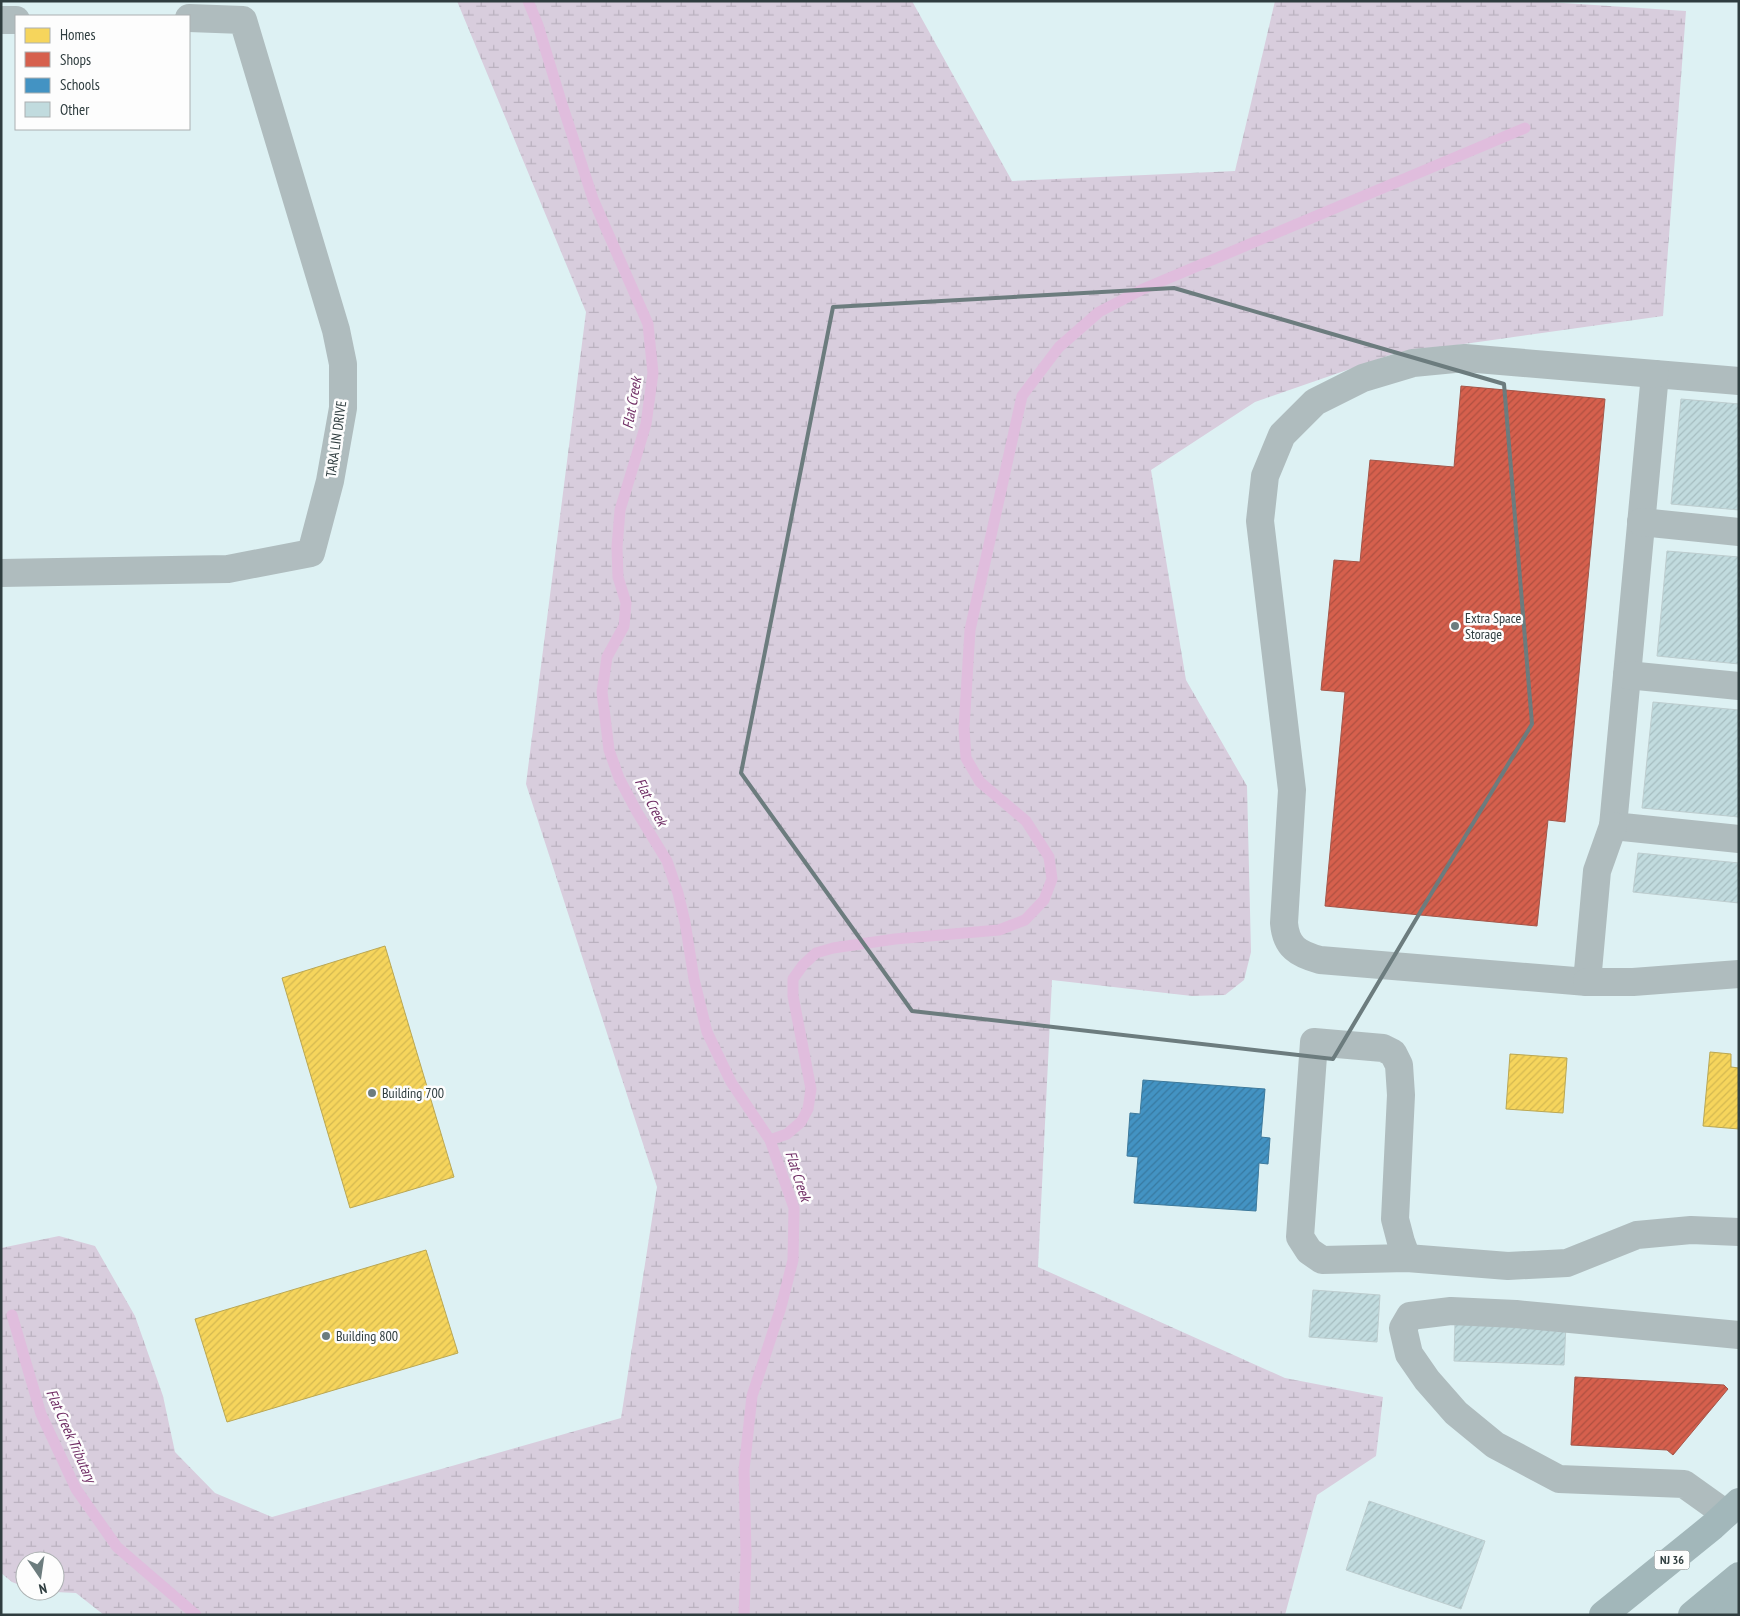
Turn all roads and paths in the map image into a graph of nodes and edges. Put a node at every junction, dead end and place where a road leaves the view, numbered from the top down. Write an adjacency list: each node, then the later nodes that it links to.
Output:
1 (190, 18): 8 (street, TARA LIN DRIVE)
2 (1, 20): 3 (street)
3 (15, 20)
4 (1655, 374): 5 (street); 6 (street); 14 (street)
5 (1739, 381)
6 (1641, 522): 7 (street); 9 (street)
7 (1739, 532)
8 (1, 573)
9 (1627, 675): 10 (street); 11 (street)
10 (1739, 686)
11 (1613, 826): 12 (street); 14 (street)
12 (1739, 839)
13 (1739, 974): 14 (street)
14 (1587, 982)
15 (1739, 1232): 16 (street)
16 (1407, 1258): 16 (street)
17 (1739, 1335): 18 (street)
18 (1732, 1508): 21 (highway, NJ 36)
19 (1739, 1576): 22 (highway)
20 (1739, 1597): 23 (highway)
21 (1603, 1615)
22 (1692, 1615)
23 (1728, 1615)

